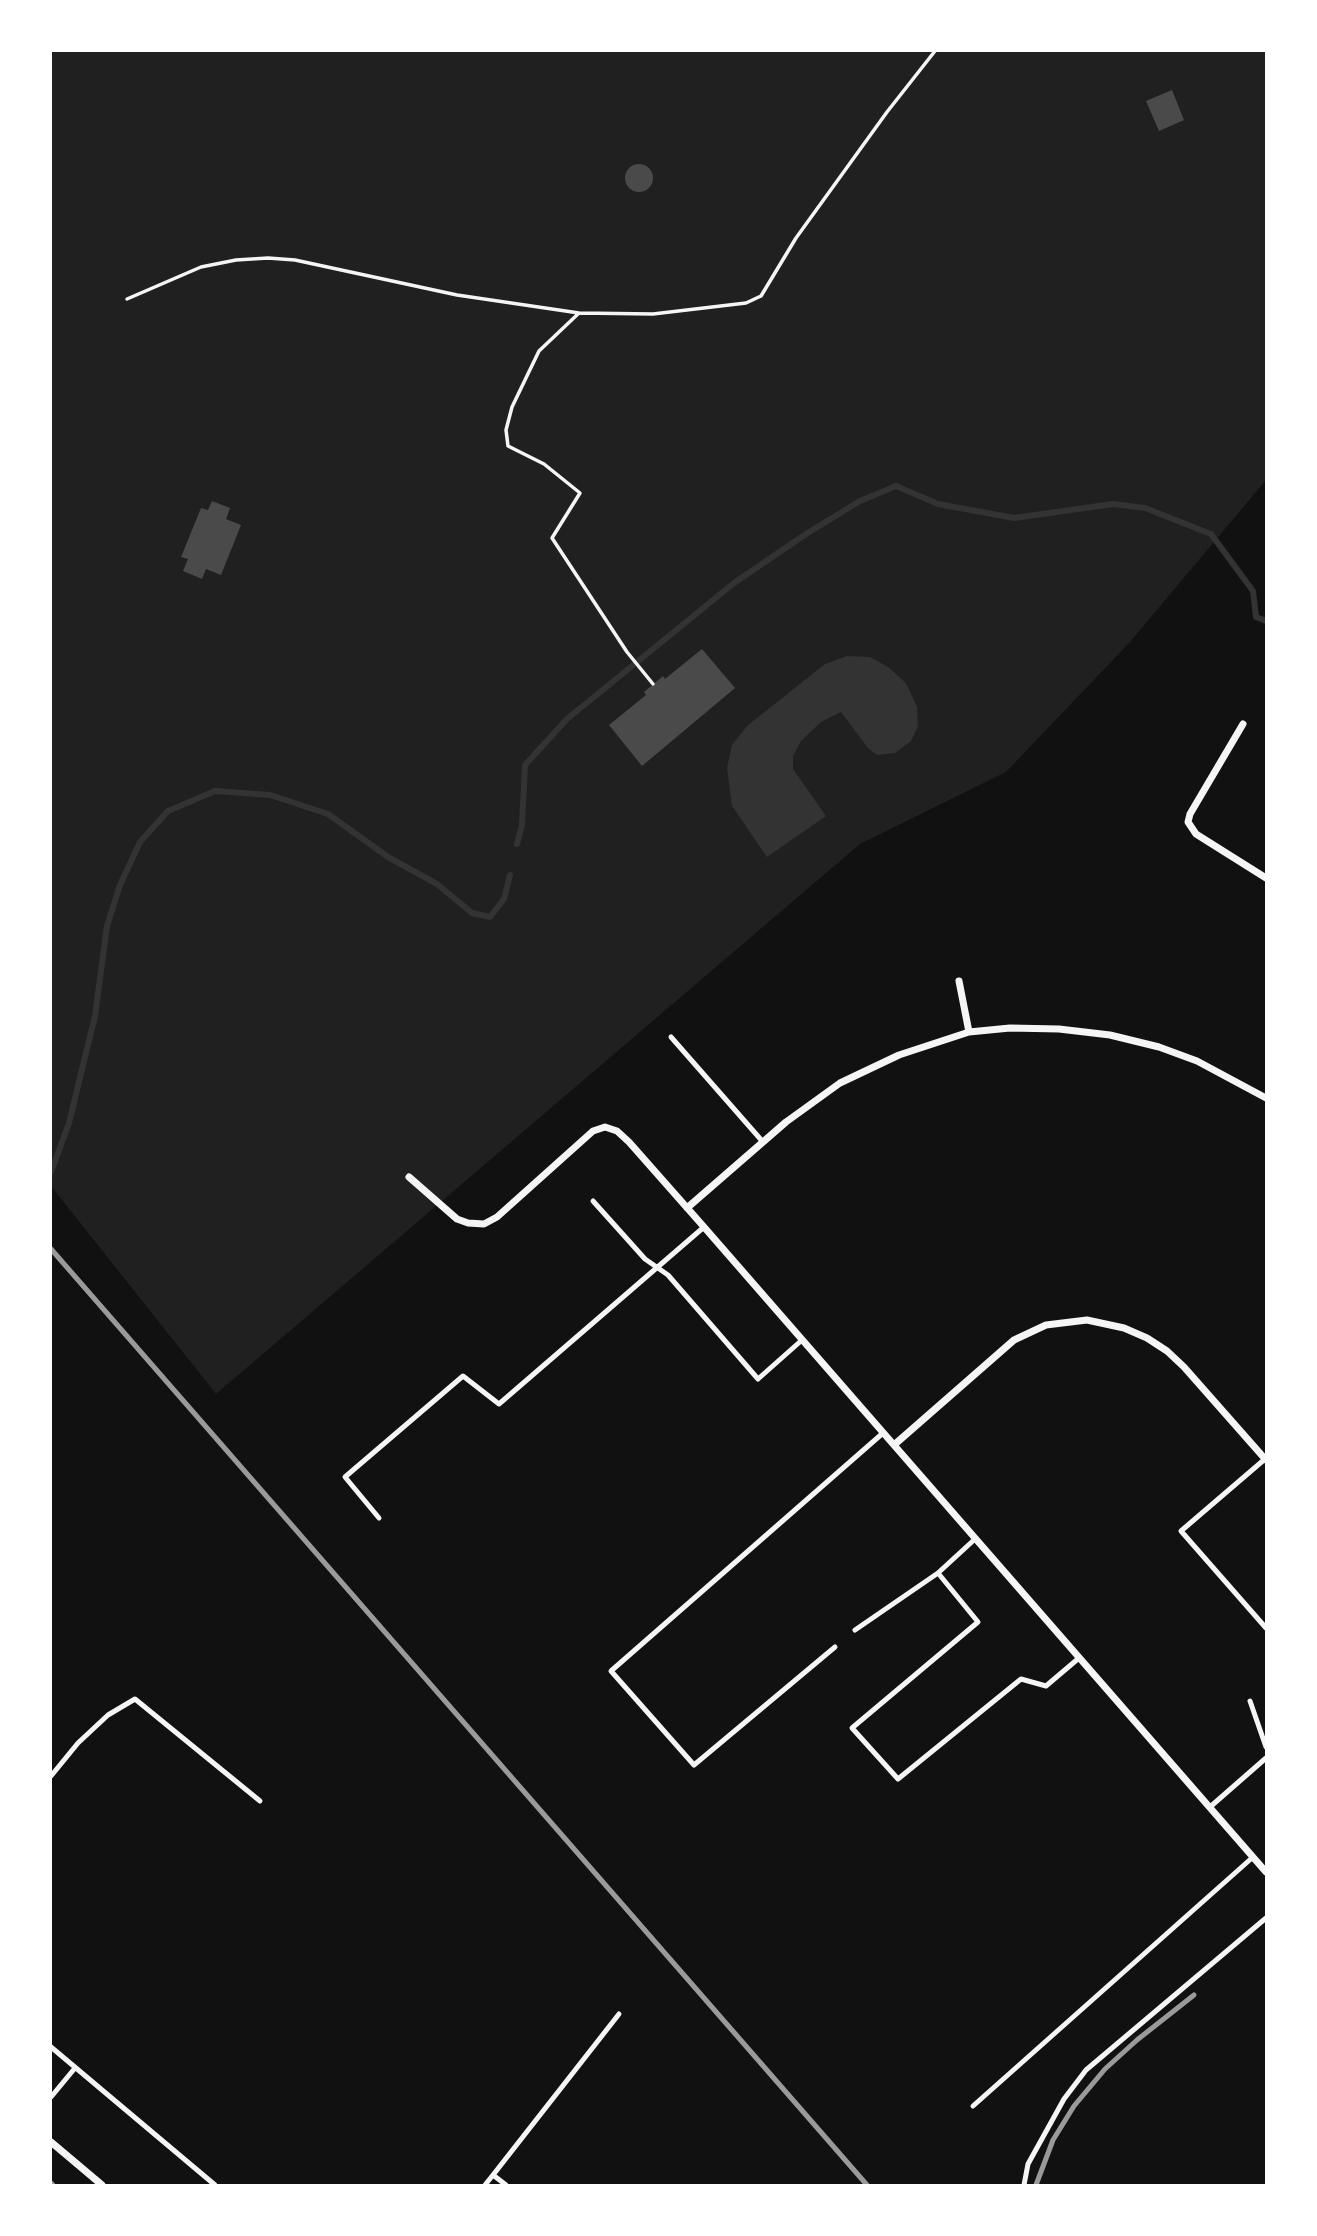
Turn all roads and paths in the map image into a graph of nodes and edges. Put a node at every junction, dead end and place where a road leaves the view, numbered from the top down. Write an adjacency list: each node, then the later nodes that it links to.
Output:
1 (935, 51): 3 (path)
2 (127, 299): 3 (path)
3 (579, 313): 4 (path)
4 (652, 682)
5 (1243, 724): 6 (street)
6 (1266, 878)
7 (958, 981): 8 (street)
8 (969, 1032): 10 (street); 11 (street)
9 (671, 1037): 11 (lane)
10 (1266, 1098)
11 (763, 1142): 14 (street)
12 (409, 1177): 14 (street)
13 (593, 1201): 16 (lane)
14 (687, 1208): 15 (street)
15 (704, 1227): 16 (lane); 17 (street)
16 (656, 1268): 17 (lane); 21 (lane)
17 (802, 1340): 18 (street)
18 (883, 1433): 19 (street); 26 (lane)
19 (894, 1445): 20 (street); 22 (street)
20 (1266, 1459): 24 (lane)
21 (379, 1518)
22 (975, 1539): 23 (lane); 27 (street)
23 (938, 1573): 25 (lane); 27 (lane)
24 (1266, 1628)
25 (855, 1630)
26 (835, 1647)
27 (1079, 1658): 33 (street)
28 (1250, 1701): 29 (lane)
29 (1266, 1747)
30 (1266, 1758): 33 (lane)
31 (51, 1776): 32 (lane)
32 (260, 1801)
33 (1210, 1807): 34 (street)
34 (1253, 1857): 35 (street); 41 (lane)
35 (1266, 1872)
36 (1266, 1918): 48 (lane)
37 (619, 2014): 43 (lane)
38 (51, 2048): 39 (lane)
39 (75, 2068): 40 (lane); 45 (lane)
40 (51, 2097)
41 (974, 2106)
42 (51, 2142): 44 (street)
43 (493, 2175): 46 (lane); 47 (lane)
44 (102, 2185)
45 (215, 2185)
46 (485, 2185)
47 (506, 2185)
48 (1024, 2185)

